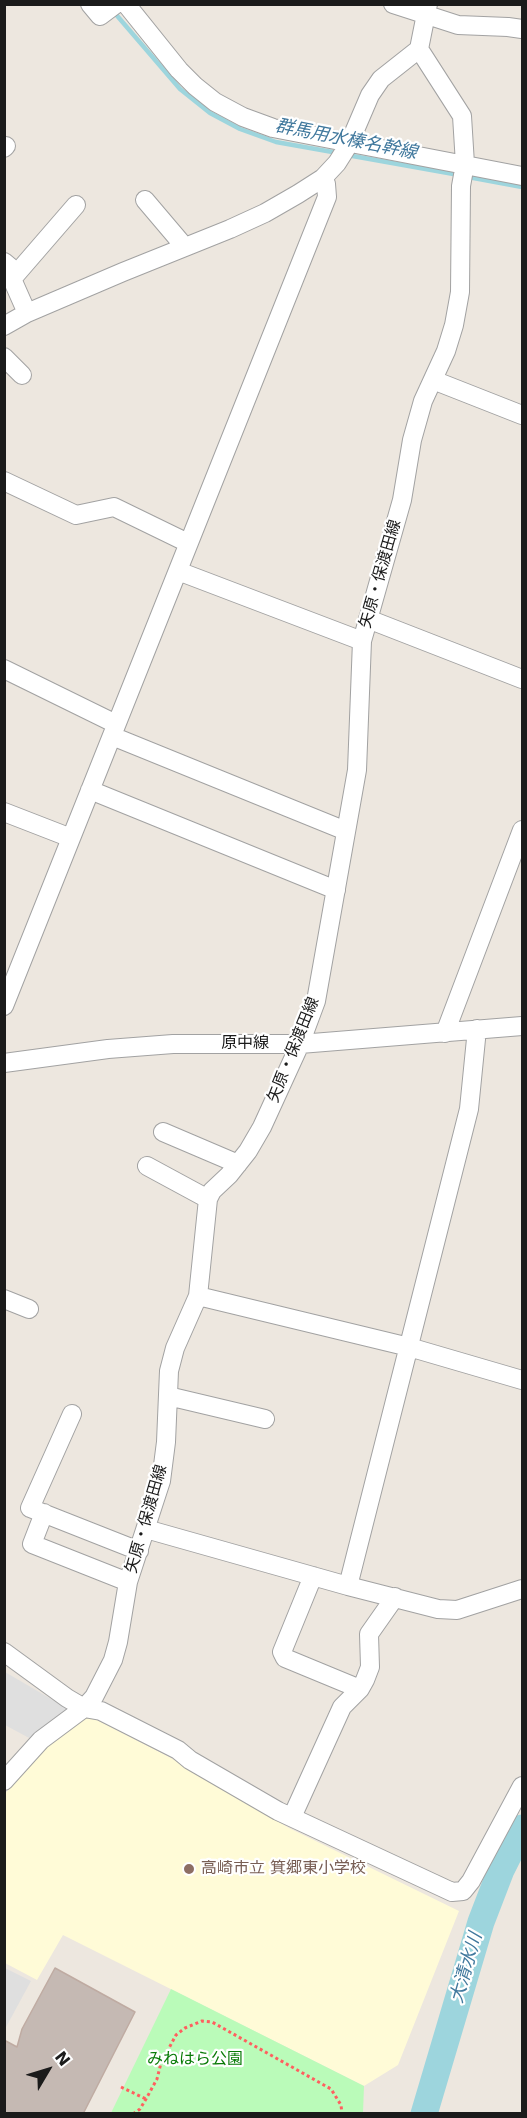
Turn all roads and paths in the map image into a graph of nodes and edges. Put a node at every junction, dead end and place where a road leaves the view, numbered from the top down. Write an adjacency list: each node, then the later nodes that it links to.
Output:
1 (90, 4): 2 (street)
2 (116, 4)
3 (126, 4): 8 (street)
4 (393, 4): 5 (street)
5 (427, 10): 6 (street); 7 (street)
6 (522, 29)
7 (419, 49): 8 (street); 9 (street, 矢原・保渡田線)
8 (344, 152): 9 (street); 11 (street)
9 (463, 174): 10 (street); 20 (street, 矢原・保渡田線)
10 (522, 176)
11 (323, 178): 14 (street); 23 (street)
12 (145, 200): 14 (street)
13 (76, 205): 15 (street)
14 (184, 246): 16 (street)
15 (8, 270): 16 (street)
16 (27, 314): 17 (street)
17 (4, 326)
18 (4, 357): 19 (street)
19 (22, 375)
20 (433, 380): 21 (street); 25 (street, 矢原・保渡田線)
21 (522, 415)
22 (4, 481): 23 (street)
23 (188, 543): 24 (street)
24 (177, 571): 26 (street); 29 (street)
25 (368, 619): 26 (street, 矢原・保渡田線); 28 (street)
26 (362, 641): 33 (street, 矢原・保渡田線)
27 (4, 669): 29 (street)
28 (522, 679)
29 (114, 730): 30 (street); 33 (street)
30 (90, 790): 34 (street); 35 (street)
31 (4, 812): 34 (street)
32 (522, 830): 39 (street)
33 (346, 831): 35 (street, 矢原・保渡田線)
34 (72, 838): 36 (street)
35 (336, 890): 40 (street, 矢原・保渡田線)
36 (4, 1006)
37 (522, 1026): 38 (street, 原中線)
38 (477, 1029): 39 (street, 原中線); 49 (street)
39 (445, 1033): 40 (street, 原中線)
40 (300, 1044): 41 (street, 原中線); 43 (street, 矢原・保渡田線)
41 (4, 1063)
42 (163, 1132): 43 (street)
43 (238, 1164): 45 (street, 矢原・保渡田線)
44 (147, 1166): 45 (street)
45 (208, 1199): 46 (street, 矢原・保渡田線)
46 (198, 1296): 49 (street); 51 (street, 矢原・保渡田線)
47 (4, 1299): 48 (street)
48 (29, 1309)
49 (409, 1347): 50 (street); 59 (street)
50 (522, 1380)
51 (168, 1396): 53 (street); 55 (street, 矢原・保渡田線)
52 (72, 1414): 54 (street)
53 (265, 1419)
54 (44, 1514): 56 (street); 58 (street)
55 (146, 1528): 56 (street, 矢原・保渡田線); 57 (street)
56 (139, 1551): 58 (street, 矢原・保渡田線)
57 (313, 1576): 59 (street); 63 (street)
58 (128, 1582): 64 (street, 矢原・保渡田線)
59 (348, 1586): 61 (street)
60 (522, 1589): 61 (street)
61 (395, 1597): 63 (street)
62 (4, 1652): 64 (street)
63 (360, 1689): 67 (street)
64 (84, 1708): 65 (street, 矢原・保渡田線); 67 (street)
65 (4, 1781)
66 (522, 1786): 67 (street)
67 (292, 1817)
68 (121, 2087): 69 (path)
69 (146, 2099): 70 (path); 71 (path)
70 (133, 2114)
71 (342, 2114)

